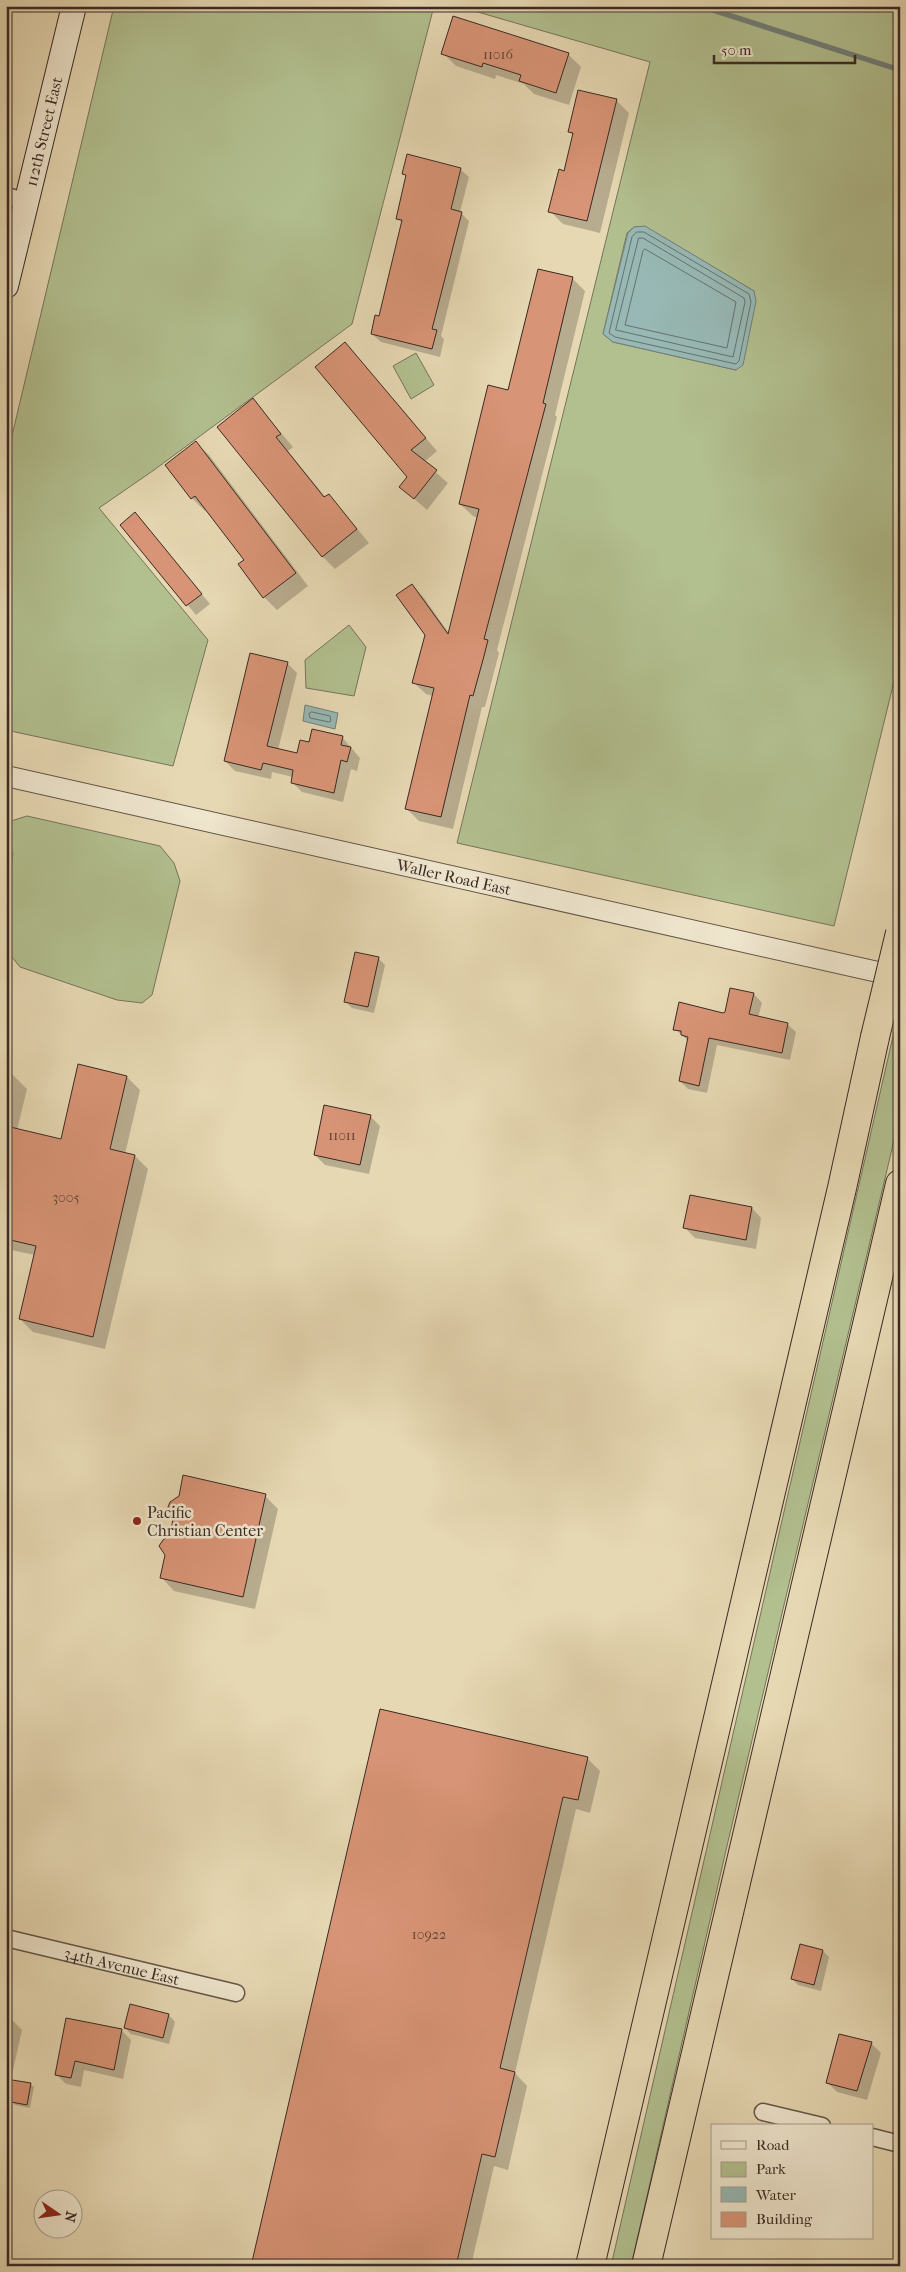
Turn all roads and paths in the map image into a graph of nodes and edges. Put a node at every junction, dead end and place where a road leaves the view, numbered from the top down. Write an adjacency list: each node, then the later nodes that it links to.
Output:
1 (74, 6): 2 (main road, 112th Street East)
2 (16, 199): 3 (main road, 112th Street East)
3 (6, 286)
4 (6, 776): 6 (street, Waller Road East)
5 (900, 933): 14 (highway, bridge)
6 (900, 977)
7 (900, 1184): 15 (highway)
8 (6, 1938): 9 (street, 34th Avenue East)
9 (236, 1993)
10 (763, 2112): 11 (street)
11 (814, 2124)
12 (874, 2138): 13 (street)
13 (900, 2144)
14 (590, 2266)
15 (646, 2266)

